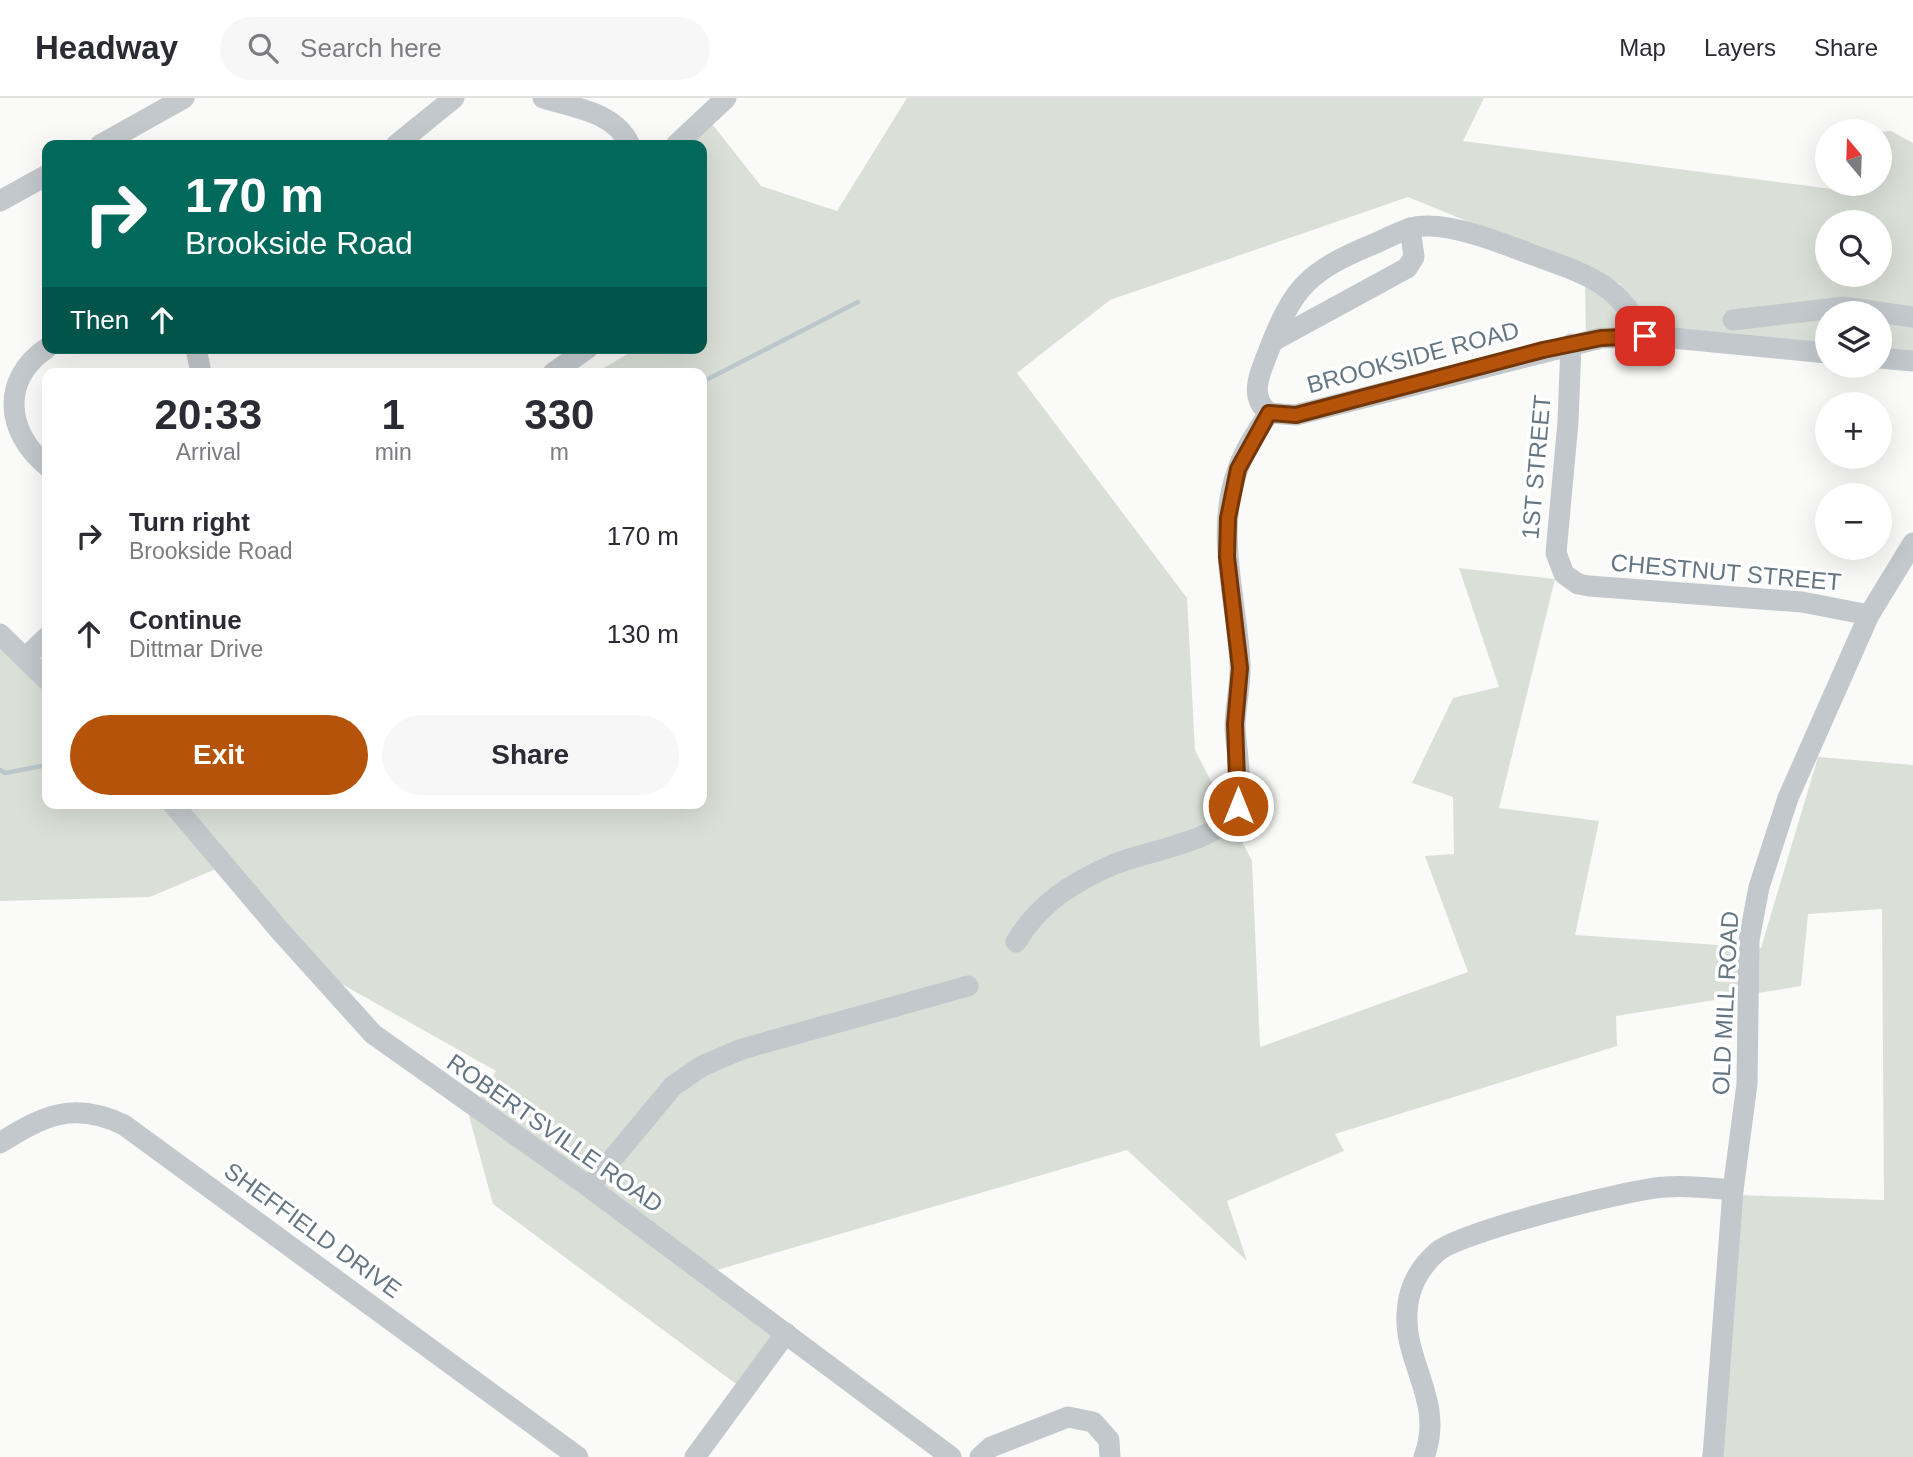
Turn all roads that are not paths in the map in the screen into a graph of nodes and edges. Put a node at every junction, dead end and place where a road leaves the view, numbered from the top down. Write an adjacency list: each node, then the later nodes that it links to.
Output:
1 (184, 98): 5 (street)
2 (454, 98): 6 (street)
3 (543, 98): 7 (street)
4 (726, 98): 8 (street)
5 (109, 140)
6 (402, 140)
7 (627, 140)
8 (681, 140)
9 (42, 178): 10 (street)
10 (0, 201)
11 (1410, 228): 14 (street); 15 (street); 15 (street)
12 (1913, 317): 13 (street)
13 (1733, 320)
14 (1645, 336): 16 (street, BROOKSIDE ROAD); 18 (street, BROOKSIDE ROAD)
15 (1273, 341): 23 (street)
16 (1571, 344): 23 (street, BROOKSIDE ROAD); 26 (street, 1ST STREET)
17 (42, 352): 24 (street)
18 (1815, 352)
19 (580, 354): 22 (street)
20 (1892, 359): 21 (street)
21 (1913, 361)
22 (560, 368)
23 (1269, 413): 33 (street)
24 (42, 461)
25 (1913, 543): 27 (street, OLD MILL ROAD)
26 (1578, 584): 27 (street, CHESTNUT STREET)
27 (1869, 615): 37 (street, OLD MILL ROAD)
28 (0, 634): 30 (street)
29 (42, 642): 30 (street)
30 (25, 658): 31 (street)
31 (42, 676)
32 (177, 809): 36 (street, ROBERTSVILLE ROAD)
33 (1016, 942)
34 (968, 986): 36 (street)
35 (0, 1143): 39 (street, SHEFFIELD DRIVE)
36 (589, 1187): 38 (street, ROBERTSVILLE ROAD)
37 (1734, 1190): 44 (street); 45 (street, OLD MILL ROAD)
38 (786, 1333): 40 (street); 41 (street, ROBERTSVILLE ROAD)
39 (578, 1457)
40 (695, 1457)
41 (951, 1457)
42 (980, 1457): 43 (street)
43 (1110, 1457)
44 (1424, 1457)
45 (1713, 1457)

